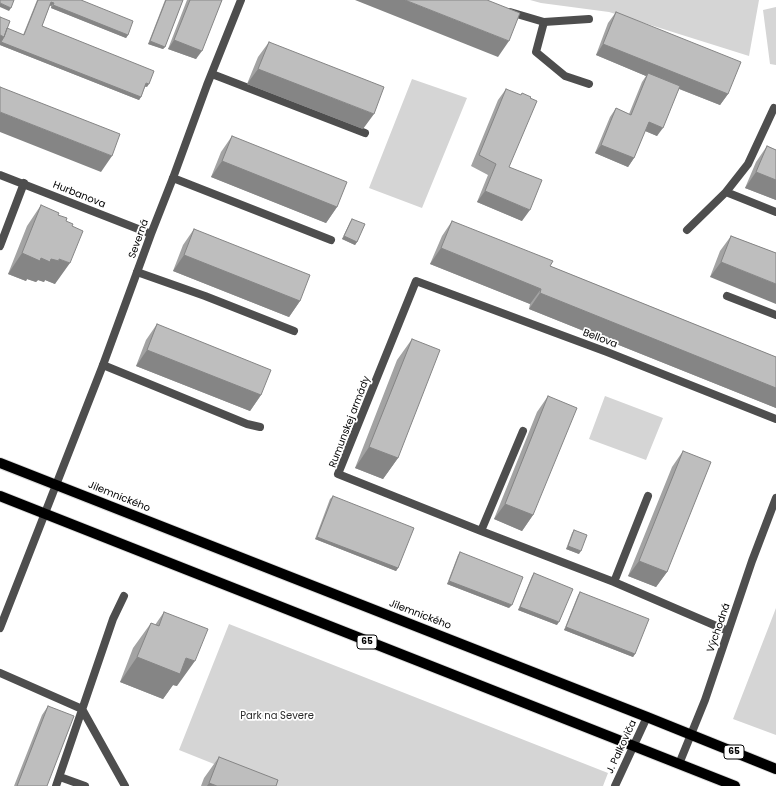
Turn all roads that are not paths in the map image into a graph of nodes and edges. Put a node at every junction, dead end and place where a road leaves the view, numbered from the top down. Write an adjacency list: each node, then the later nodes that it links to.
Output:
1 (242, 0): 5 (street, Severná)
2 (500, 9): 4 (street)
3 (588, 19): 4 (street)
4 (544, 22): 6 (street)
5 (212, 74): 8 (street); 10 (street, Severná)
6 (589, 84)
7 (776, 109): 12 (street)
8 (365, 133)
9 (0, 174): 11 (street, Hurbanova)
10 (173, 178): 15 (street, Severná); 16 (street)
11 (24, 183): 15 (street, Hurbanova); 17 (street)
12 (726, 192): 13 (street); 14 (street)
13 (776, 212)
14 (687, 230)
15 (151, 234): 18 (street, Severná)
16 (332, 240)
17 (0, 246)
18 (138, 272): 22 (street); 23 (street, Severná)
19 (416, 281): 24 (street, Bellova); 33 (street, Rumunskej armády)
20 (727, 296): 21 (street)
21 (776, 315)
22 (294, 331)
23 (103, 365): 25 (street); 28 (street, Severná)
24 (776, 419)
25 (260, 427)
26 (523, 430): 33 (street)
27 (0, 463): 28 (main road, Jilemnického / 65)
28 (56, 485): 32 (street); 40 (main road, Jilemnického / 65)
29 (0, 496): 32 (main road, 65)
30 (648, 496): 34 (street)
31 (776, 498): 37 (street, Východná)
32 (44, 514): 36 (street); 42 (main road, 65)
33 (481, 531): 34 (street, Rumunskej armády)
34 (614, 582): 37 (street, Rumunskej armády)
35 (124, 596): 39 (street)
36 (1, 625)
37 (728, 631): 41 (street, Východná)
38 (0, 673): 39 (street)
39 (82, 709): 45 (street); 48 (street)
40 (647, 716): 41 (main road, Jilemnického / 65); 42 (street, J. Palkoviča)
41 (691, 735): 43 (street, Východná); 44 (main road, Jilemnického / 65)
42 (634, 746): 43 (main road, 65); 49 (street, J. Palkoviča)
43 (679, 764): 50 (main road, 65)
44 (776, 769)
45 (60, 777): 46 (street); 47 (street)
46 (56, 786)
47 (85, 786)
48 (125, 786)
49 (615, 786)
50 (735, 786)

